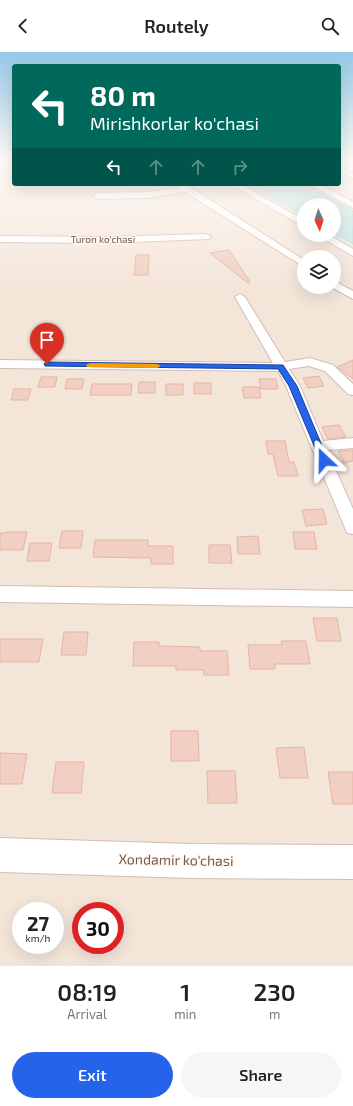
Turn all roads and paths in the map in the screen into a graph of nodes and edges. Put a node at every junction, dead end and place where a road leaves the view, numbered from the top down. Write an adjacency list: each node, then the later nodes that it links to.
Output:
1 (206, 202): 8 (street)
2 (265, 202): 3 (street)
3 (297, 220)
4 (206, 237): 5 (street, Turon ko'chasi)
5 (0, 239)
6 (334, 242): 7 (street)
7 (353, 253)
8 (297, 260)
9 (341, 288): 10 (street)
10 (353, 296)
11 (240, 297): 13 (street)
12 (0, 364): 13 (street)
13 (281, 367): 14 (street); 16 (street)
14 (353, 391)
15 (353, 443): 16 (street)
16 (318, 446): 17 (street)
17 (353, 528)
18 (0, 594): 19 (street)
19 (353, 599)
20 (0, 855): 21 (main road, Xondamir ko'chasi)
21 (353, 862)

